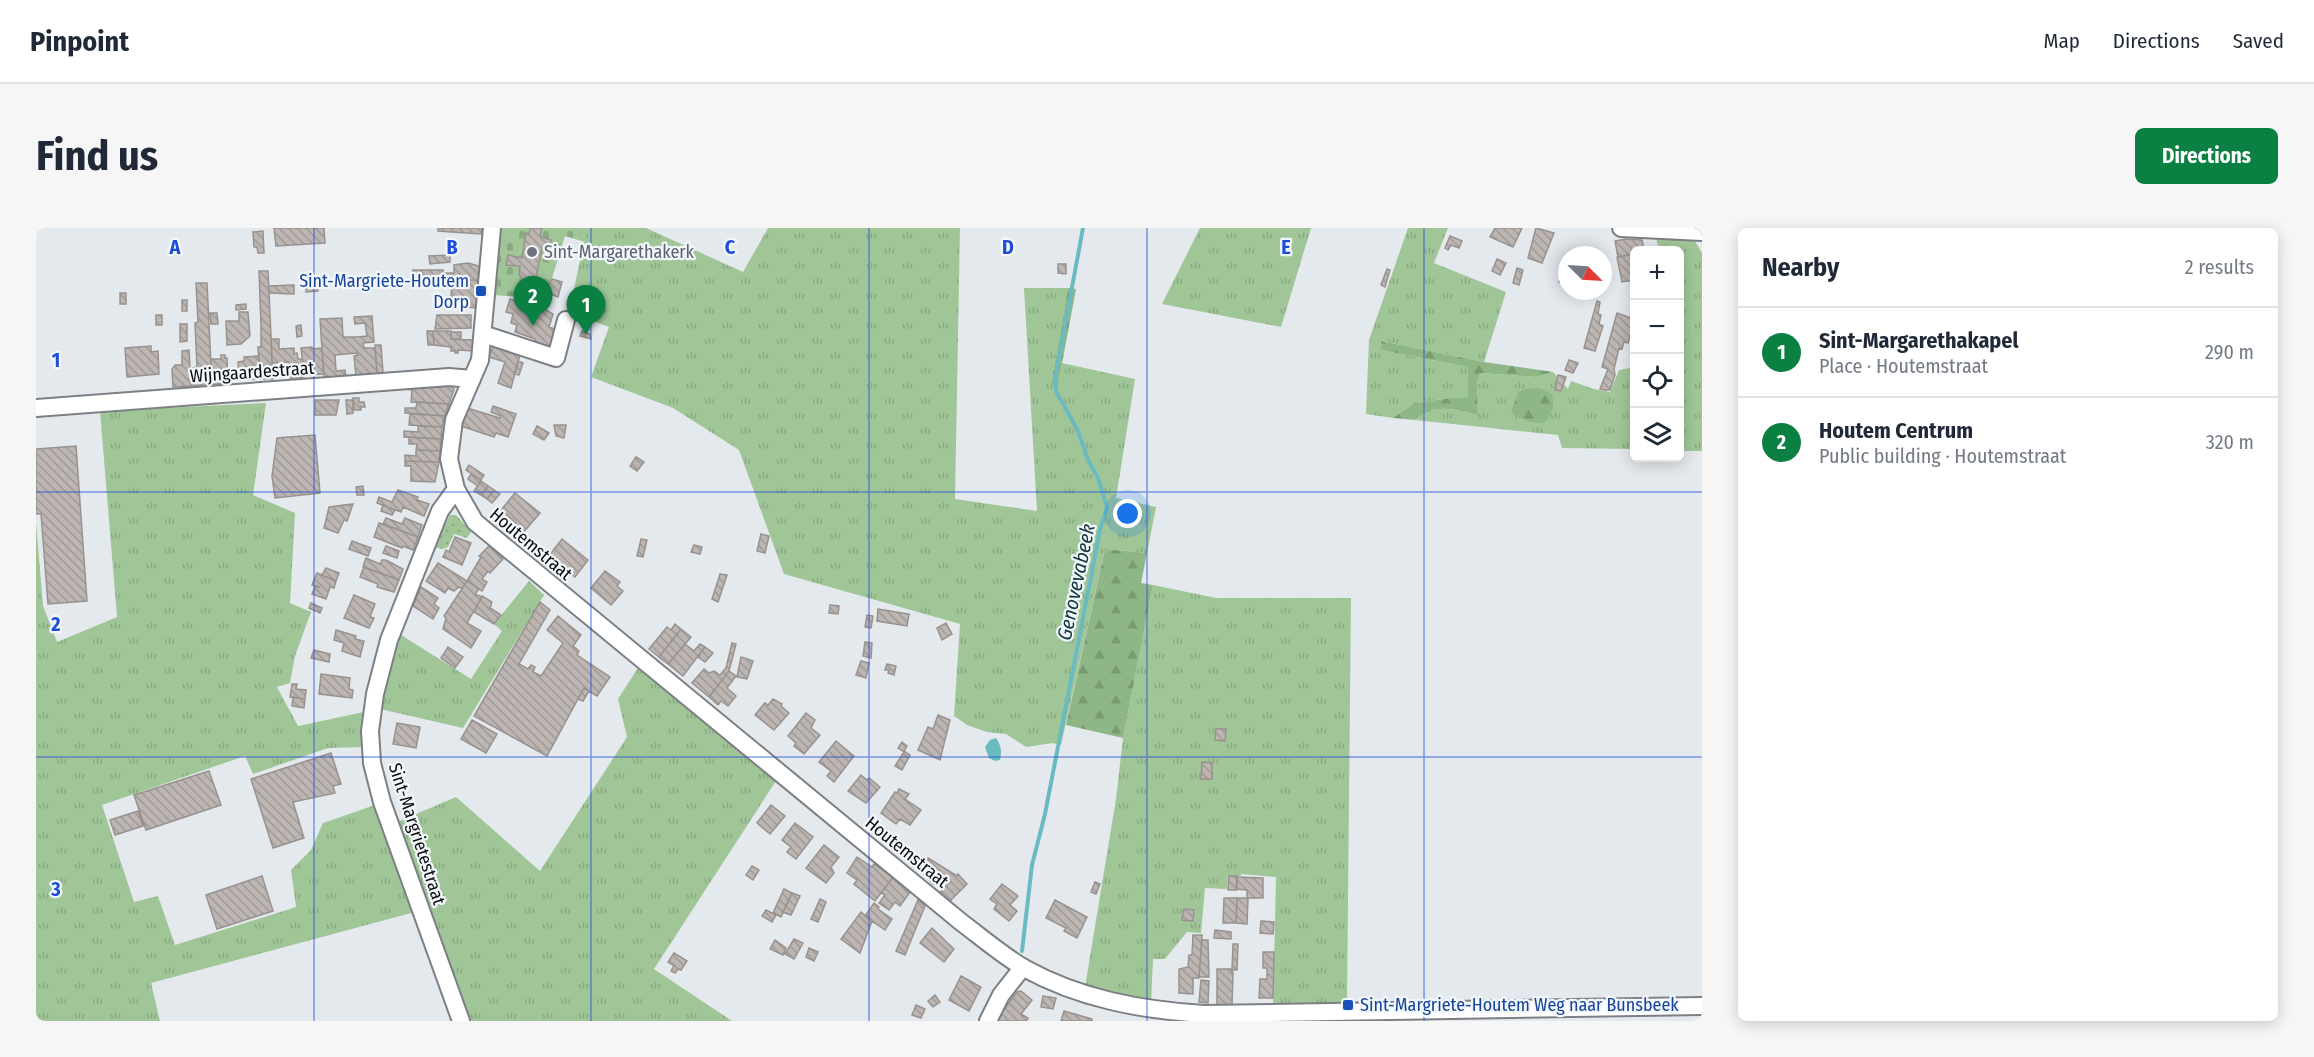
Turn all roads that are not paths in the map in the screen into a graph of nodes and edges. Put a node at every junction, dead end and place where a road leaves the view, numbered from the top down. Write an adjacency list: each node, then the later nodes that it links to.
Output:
1 (492, 228): 5 (street, Houtemstraat)
2 (1621, 228): 3 (street)
3 (1702, 232)
4 (566, 320): 5 (street)
5 (483, 334): 6 (street, Houtemstraat)
6 (472, 379): 7 (street, Wijngaardestraat); 8 (street, Houtemstraat)
7 (36, 408)
8 (456, 489): 9 (street, Houtemstraat); 11 (street, Sint-Margrietestraat)
9 (1023, 967): 10 (street, Houtemstraat); 12 (street)
10 (1702, 1006)
11 (461, 1021)
12 (988, 1021)

